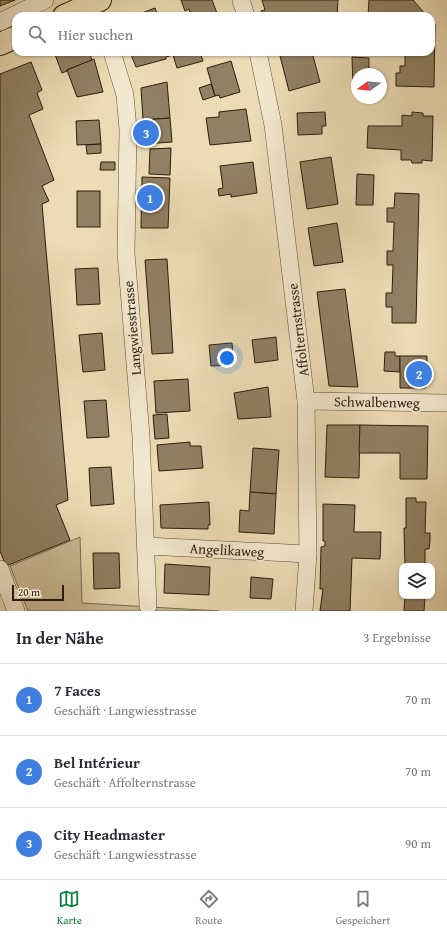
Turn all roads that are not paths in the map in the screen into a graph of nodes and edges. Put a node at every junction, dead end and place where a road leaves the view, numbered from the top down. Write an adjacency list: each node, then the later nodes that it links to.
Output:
1 (45, 0): 4 (street)
2 (241, 0): 6 (street)
3 (97, 6): 5 (main road)
4 (20, 12)
5 (77, 12)
6 (245, 12)
7 (12, 16): 8 (street)
8 (0, 22)
9 (12, 39): 10 (main road)
10 (0, 44)
11 (113, 56): 15 (street, Langwiesstrasse)
12 (259, 56): 13 (street, Affolternstrasse)
13 (306, 401): 14 (street, Schwalbenweg); 16 (street, Affolternstrasse)
14 (447, 403)
15 (146, 546): 16 (street, Angelikaweg); 18 (street, Langwiesstrasse)
16 (308, 554): 20 (street, Affolternstrasse)
17 (0, 569): 19 (street)
18 (148, 606)
19 (16, 611)
20 (304, 611)

